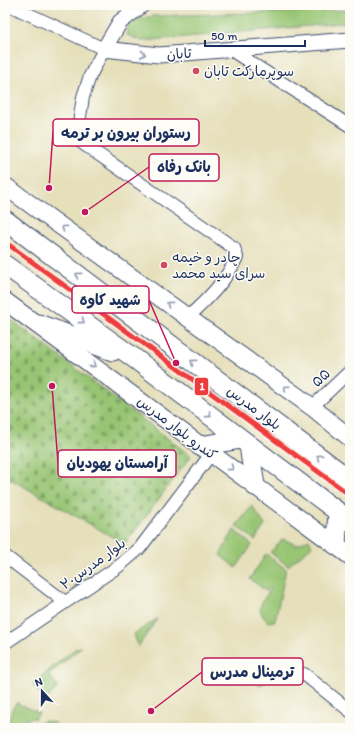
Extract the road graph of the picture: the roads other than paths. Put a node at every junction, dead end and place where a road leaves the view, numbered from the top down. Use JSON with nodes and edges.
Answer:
{"nodes":[{"id":1,"x":9,"y":5,"type":"edge"},
{"id":2,"x":142,"y":5,"type":"edge"},
{"id":3,"x":350,"y":40,"type":"edge"},
{"id":4,"x":104,"y":49,"type":"junction"},
{"id":5,"x":231,"y":50,"type":"junction"},
{"id":6,"x":350,"y":126,"type":"edge"},
{"id":7,"x":5,"y":186,"type":"edge"},
{"id":8,"x":5,"y":220,"type":"edge"},
{"id":9,"x":5,"y":265,"type":"edge"},
{"id":10,"x":5,"y":301,"type":"edge"},
{"id":11,"x":188,"y":317,"type":"junction"},
{"id":12,"x":38,"y":324,"type":"junction"},
{"id":13,"x":134,"y":358,"type":"junction"},
{"id":14,"x":350,"y":371,"type":"edge"},
{"id":15,"x":312,"y":407,"type":"junction"},
{"id":16,"x":350,"y":438,"type":"edge"},
{"id":17,"x":245,"y":442,"type":"junction"},
{"id":18,"x":206,"y":450,"type":"junction"},
{"id":19,"x":350,"y":480,"type":"edge"},
{"id":20,"x":255,"y":486,"type":"junction"},
{"id":21,"x":344,"y":517,"type":"edge"},
{"id":22,"x":344,"y":549,"type":"edge"},
{"id":23,"x":5,"y":556,"type":"edge"},
{"id":24,"x":65,"y":602,"type":"junction"},
{"id":25,"x":5,"y":643,"type":"edge"},
{"id":26,"x":304,"y":674,"type":"dead end"},
{"id":27,"x":350,"y":712,"type":"edge"}],
"edges":[{"from":1,"to":4,"type":"street"},
{"from":2,"to":4,"type":"street"},
{"from":3,"to":5,"type":"street","name":"تابان"},
{"from":4,"to":5,"type":"street","name":"تابان","one_way":true},
{"from":4,"to":11,"type":"street"},
{"from":5,"to":6,"type":"street"},
{"from":11,"to":7,"type":"main road","one_way":true},
{"from":19,"to":8,"type":"main road","name":"بلوار مدرس","one_way":true},
{"from":9,"to":13,"type":"main road","one_way":true},
{"from":10,"to":12,"type":"main road","name":"کندرو بلوار مدرس"},
{"from":15,"to":11,"type":"main road","one_way":true},
{"from":12,"to":13,"type":"main road"},
{"from":12,"to":18,"type":"main road","name":"کندرو بلوار مدرس","one_way":true},
{"from":13,"to":17,"type":"main road","one_way":true},
{"from":14,"to":15,"type":"street","name":"۵۵"},
{"from":15,"to":16,"type":"main road"},
{"from":17,"to":18,"type":"main road"},
{"from":17,"to":20,"type":"main road"},
{"from":17,"to":21,"type":"main road"},
{"from":18,"to":20,"type":"main road","name":"کندرو بلوار مدرس","one_way":true},
{"from":18,"to":24,"type":"street","name":"بلوار مدرس۲۰"},
{"from":20,"to":22,"type":"main road","name":"کندرو بلوار مدرس"},
{"from":21,"to":22,"type":"main road"},
{"from":23,"to":24,"type":"street"},
{"from":24,"to":25,"type":"street","name":"بلوار مدرس۲۰"},
{"from":26,"to":27,"type":"street"}]}
